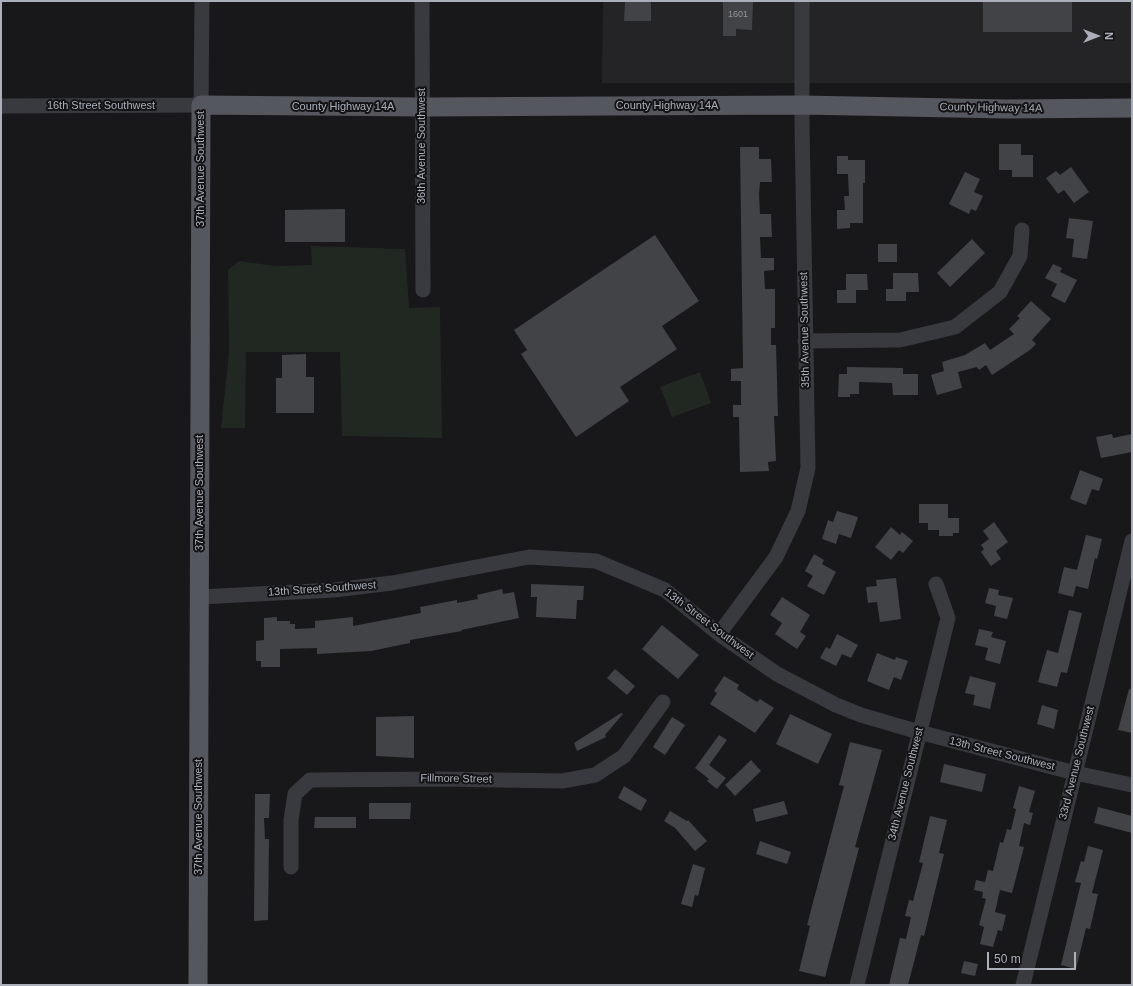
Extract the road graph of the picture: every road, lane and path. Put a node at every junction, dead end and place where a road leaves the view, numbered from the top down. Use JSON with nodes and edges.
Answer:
{"nodes":[{"id":1,"x":202,"y":1,"type":"edge"},
{"id":2,"x":422,"y":1,"type":"edge"},
{"id":3,"x":802,"y":1,"type":"edge"},
{"id":4,"x":201,"y":105,"type":"junction"},
{"id":5,"x":802,"y":105,"type":"junction"},
{"id":6,"x":1,"y":106,"type":"edge"},
{"id":7,"x":422,"y":107,"type":"junction"},
{"id":8,"x":1132,"y":108,"type":"edge"},
{"id":9,"x":1022,"y":230,"type":"dead end"},
{"id":10,"x":423,"y":290,"type":"dead end"},
{"id":11,"x":805,"y":341,"type":"junction"},
{"id":12,"x":1132,"y":541,"type":"edge"},
{"id":13,"x":936,"y":584,"type":"dead end"},
{"id":14,"x":200,"y":597,"type":"junction"},
{"id":15,"x":719,"y":634,"type":"junction"},
{"id":16,"x":662,"y":702,"type":"dead end"},
{"id":17,"x":919,"y":732,"type":"junction"},
{"id":18,"x":1074,"y":773,"type":"junction"},
{"id":19,"x":1132,"y":785,"type":"edge"},
{"id":20,"x":291,"y":867,"type":"dead end"},
{"id":21,"x":198,"y":985,"type":"edge"},
{"id":22,"x":856,"y":985,"type":"edge"},
{"id":23,"x":1023,"y":985,"type":"edge"}],
"edges":[{"from":1,"to":4,"type":"street","name":"37th Avenue Southwest"},
{"from":2,"to":7,"type":"street","name":"36th Avenue Southwest"},
{"from":3,"to":5,"type":"street","name":"35th Avenue Southwest"},
{"from":4,"to":6,"type":"street","name":"16th Street Southwest"},
{"from":4,"to":7,"type":"main road","name":"County Highway 14A"},
{"from":4,"to":14,"type":"main road","name":"37th Avenue Southwest"},
{"from":5,"to":7,"type":"main road","name":"County Highway 14A"},
{"from":5,"to":8,"type":"main road","name":"County Highway 14A"},
{"from":5,"to":11,"type":"street","name":"35th Avenue Southwest"},
{"from":7,"to":10,"type":"street","name":"36th Avenue Southwest"},
{"from":9,"to":11,"type":"street"},
{"from":11,"to":15,"type":"street","name":"35th Avenue Southwest"},
{"from":12,"to":18,"type":"street","name":"33rd Avenue Southwest"},
{"from":13,"to":17,"type":"street","name":"34th Avenue Southwest"},
{"from":14,"to":15,"type":"street","name":"13th Street Southwest"},
{"from":14,"to":21,"type":"main road","name":"37th Avenue Southwest"},
{"from":15,"to":17,"type":"street","name":"13th Street Southwest"},
{"from":16,"to":20,"type":"street","name":"Fillmore Street"},
{"from":17,"to":18,"type":"street","name":"13th Street Southwest"},
{"from":17,"to":22,"type":"street","name":"34th Avenue Southwest"},
{"from":18,"to":19,"type":"street","name":"13th Street Southwest"},
{"from":18,"to":23,"type":"street","name":"33rd Avenue Southwest"}]}
